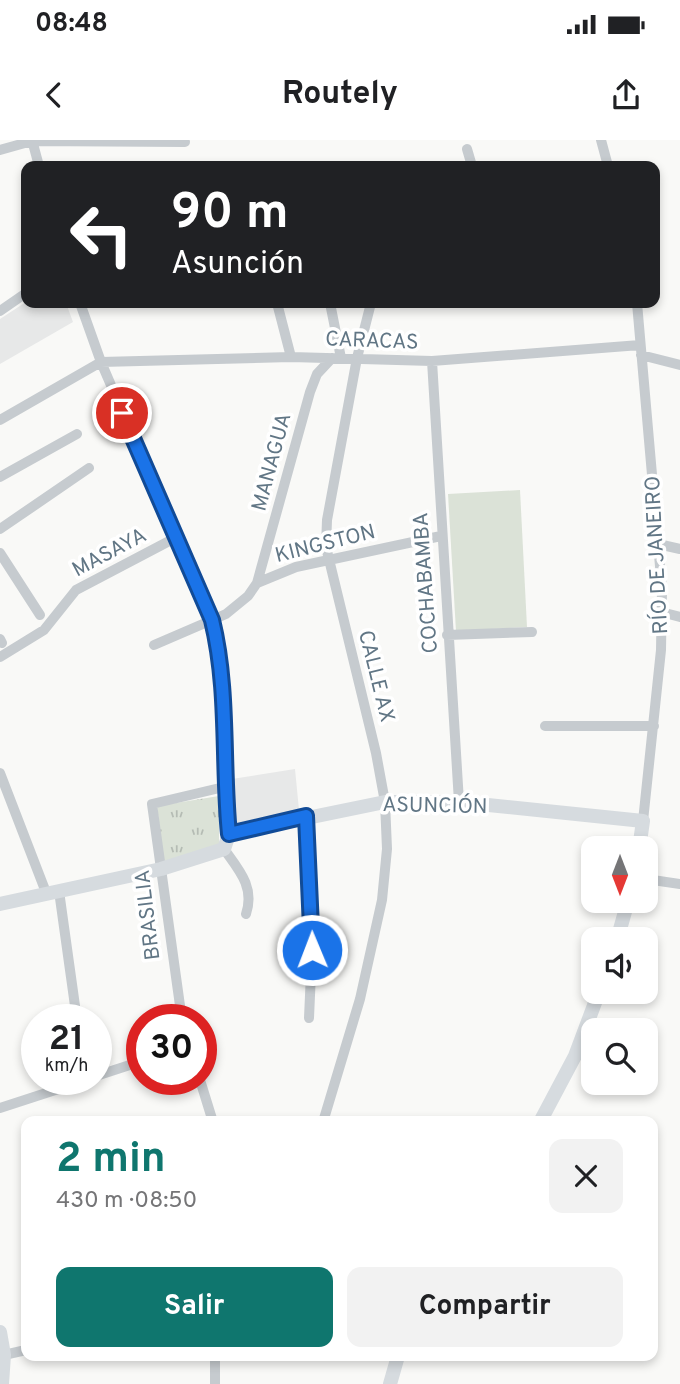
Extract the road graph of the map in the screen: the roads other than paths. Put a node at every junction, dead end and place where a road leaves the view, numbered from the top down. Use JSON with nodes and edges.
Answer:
{"nodes":[{"id":1,"x":32,"y":140,"type":"edge"},
{"id":2,"x":601,"y":140,"type":"edge"},
{"id":3,"x":185,"y":142,"type":"dead end"},
{"id":4,"x":467,"y":149,"type":"dead end"},
{"id":5,"x":0,"y":150,"type":"edge"},
{"id":6,"x":38,"y":161,"type":"edge"},
{"id":7,"x":471,"y":161,"type":"edge"},
{"id":8,"x":607,"y":161,"type":"edge"},
{"id":9,"x":21,"y":296,"type":"edge"},
{"id":10,"x":82,"y":308,"type":"edge"},
{"id":11,"x":278,"y":308,"type":"edge"},
{"id":12,"x":331,"y":308,"type":"edge"},
{"id":13,"x":370,"y":308,"type":"edge"},
{"id":14,"x":637,"y":308,"type":"edge"},
{"id":15,"x":0,"y":311,"type":"edge"},
{"id":16,"x":640,"y":350,"type":"junction"},
{"id":17,"x":291,"y":357,"type":"junction"},
{"id":18,"x":337,"y":358,"type":"junction"},
{"id":19,"x":357,"y":358,"type":"junction"},
{"id":20,"x":432,"y":361,"type":"junction"},
{"id":21,"x":101,"y":362,"type":"junction"},
{"id":22,"x":680,"y":365,"type":"edge"},
{"id":23,"x":0,"y":420,"type":"edge"},
{"id":24,"x":77,"y":434,"type":"dead end"},
{"id":25,"x":89,"y":468,"type":"dead end"},
{"id":26,"x":0,"y":477,"type":"edge"},
{"id":27,"x":0,"y":529,"type":"edge"},
{"id":28,"x":441,"y":536,"type":"junction"},
{"id":29,"x":175,"y":538,"type":"junction"},
{"id":30,"x":659,"y":544,"type":"junction"},
{"id":31,"x":680,"y":549,"type":"edge"},
{"id":32,"x":0,"y":553,"type":"edge"},
{"id":33,"x":327,"y":560,"type":"junction"},
{"id":34,"x":257,"y":583,"type":"junction"},
{"id":35,"x":662,"y":612,"type":"junction"},
{"id":36,"x":40,"y":615,"type":"dead end"},
{"id":37,"x":680,"y":617,"type":"edge"},
{"id":38,"x":212,"y":620,"type":"junction"},
{"id":39,"x":531,"y":632,"type":"dead end"},
{"id":40,"x":447,"y":635,"type":"junction"},
{"id":41,"x":154,"y":645,"type":"dead end"},
{"id":42,"x":0,"y":657,"type":"edge"},
{"id":43,"x":545,"y":726,"type":"dead end"},
{"id":44,"x":654,"y":726,"type":"junction"},
{"id":45,"x":0,"y":773,"type":"edge"},
{"id":46,"x":224,"y":787,"type":"junction"},
{"id":47,"x":385,"y":802,"type":"junction"},
{"id":48,"x":459,"y":802,"type":"junction"},
{"id":49,"x":306,"y":816,"type":"junction"},
{"id":50,"x":643,"y":821,"type":"junction"},
{"id":51,"x":229,"y":834,"type":"junction"},
{"id":52,"x":641,"y":836,"type":"edge"},
{"id":53,"x":224,"y":849,"type":"junction"},
{"id":54,"x":161,"y":869,"type":"junction"},
{"id":55,"x":658,"y":881,"type":"edge"},
{"id":56,"x":680,"y":884,"type":"edge"},
{"id":57,"x":53,"y":893,"type":"junction"},
{"id":58,"x":0,"y":904,"type":"edge"},
{"id":59,"x":246,"y":914,"type":"dead end"},
{"id":60,"x":74,"y":1004,"type":"edge"},
{"id":61,"x":180,"y":1004,"type":"edge"},
{"id":62,"x":594,"y":1004,"type":"edge"},
{"id":63,"x":309,"y":1018,"type":"dead end"},
{"id":64,"x":40,"y":1095,"type":"edge"},
{"id":65,"x":205,"y":1095,"type":"edge"},
{"id":66,"x":0,"y":1108,"type":"edge"},
{"id":67,"x":211,"y":1116,"type":"edge"},
{"id":68,"x":325,"y":1116,"type":"edge"},
{"id":69,"x":543,"y":1116,"type":"edge"},
{"id":70,"x":0,"y":1332,"type":"edge"},
{"id":71,"x":21,"y":1351,"type":"edge"},
{"id":72,"x":4,"y":1355,"type":"junction"},
{"id":73,"x":217,"y":1361,"type":"edge"},
{"id":74,"x":397,"y":1361,"type":"edge"},
{"id":75,"x":2,"y":1384,"type":"edge"},
{"id":76,"x":215,"y":1384,"type":"edge"},
{"id":77,"x":390,"y":1384,"type":"edge"}],
"edges":[{"from":1,"to":3,"type":"street"},
{"from":1,"to":5,"type":"street"},
{"from":1,"to":6,"type":"street"},
{"from":2,"to":8,"type":"street"},
{"from":4,"to":7,"type":"street"},
{"from":9,"to":15,"type":"street"},
{"from":10,"to":21,"type":"street"},
{"from":11,"to":17,"type":"street"},
{"from":12,"to":18,"type":"street"},
{"from":13,"to":19,"type":"street","name":"CALLE AX"},
{"from":14,"to":16,"type":"street","name":"RÍO DE JANEIRO"},
{"from":16,"to":20,"type":"street","name":"CARACAS"},
{"from":16,"to":22,"type":"street","name":"CARACAS"},
{"from":16,"to":30,"type":"street","name":"RÍO DE JANEIRO"},
{"from":17,"to":18,"type":"street","name":"CARACAS"},
{"from":17,"to":21,"type":"street","name":"CARACAS"},
{"from":18,"to":19,"type":"street","name":"CARACAS"},
{"from":18,"to":34,"type":"street","name":"MANAGUA"},
{"from":19,"to":20,"type":"street","name":"CARACAS"},
{"from":19,"to":33,"type":"street","name":"CALLE AX"},
{"from":20,"to":28,"type":"street","name":"COCHABAMBA"},
{"from":21,"to":23,"type":"street"},
{"from":21,"to":29,"type":"street"},
{"from":24,"to":26,"type":"street"},
{"from":25,"to":27,"type":"street"},
{"from":28,"to":33,"type":"street","name":"KINGSTON"},
{"from":28,"to":40,"type":"street","name":"COCHABAMBA"},
{"from":29,"to":38,"type":"street"},
{"from":29,"to":42,"type":"street","name":"MASAYA"},
{"from":30,"to":31,"type":"street"},
{"from":30,"to":35,"type":"street","name":"RÍO DE JANEIRO"},
{"from":32,"to":36,"type":"street"},
{"from":33,"to":34,"type":"street","name":"KINGSTON"},
{"from":33,"to":47,"type":"street","name":"CALLE AX"},
{"from":34,"to":38,"type":"street","name":"KINGSTON"},
{"from":35,"to":37,"type":"street"},
{"from":35,"to":44,"type":"street","name":"RÍO DE JANEIRO"},
{"from":38,"to":41,"type":"street","name":"KINGSTON"},
{"from":38,"to":46,"type":"street"},
{"from":39,"to":40,"type":"street"},
{"from":40,"to":48,"type":"street","name":"COCHABAMBA"},
{"from":43,"to":44,"type":"street"},
{"from":44,"to":50,"type":"street","name":"RÍO DE JANEIRO"},
{"from":45,"to":57,"type":"street"},
{"from":46,"to":51,"type":"street"},
{"from":46,"to":54,"type":"street","name":"BRASILIA"},
{"from":47,"to":48,"type":"street","name":"ASUNCIÓN"},
{"from":47,"to":49,"type":"street","name":"ASUNCIÓN"},
{"from":47,"to":68,"type":"street","name":"CALLE AX"},
{"from":48,"to":50,"type":"street","name":"ASUNCIÓN"},
{"from":49,"to":51,"type":"street","name":"ASUNCIÓN"},
{"from":49,"to":63,"type":"street"},
{"from":50,"to":52,"type":"street","name":"RÍO DE JANEIRO"},
{"from":51,"to":53,"type":"street"},
{"from":53,"to":54,"type":"street"},
{"from":53,"to":59,"type":"street"},
{"from":54,"to":57,"type":"street"},
{"from":54,"to":61,"type":"street","name":"BRASILIA"},
{"from":55,"to":56,"type":"street"},
{"from":57,"to":58,"type":"street"},
{"from":57,"to":60,"type":"street"},
{"from":62,"to":69,"type":"street"},
{"from":64,"to":66,"type":"street"},
{"from":65,"to":67,"type":"street"},
{"from":70,"to":72,"type":"street"},
{"from":71,"to":72,"type":"street"},
{"from":72,"to":75,"type":"street"},
{"from":73,"to":76,"type":"street"},
{"from":74,"to":77,"type":"street"}]}
